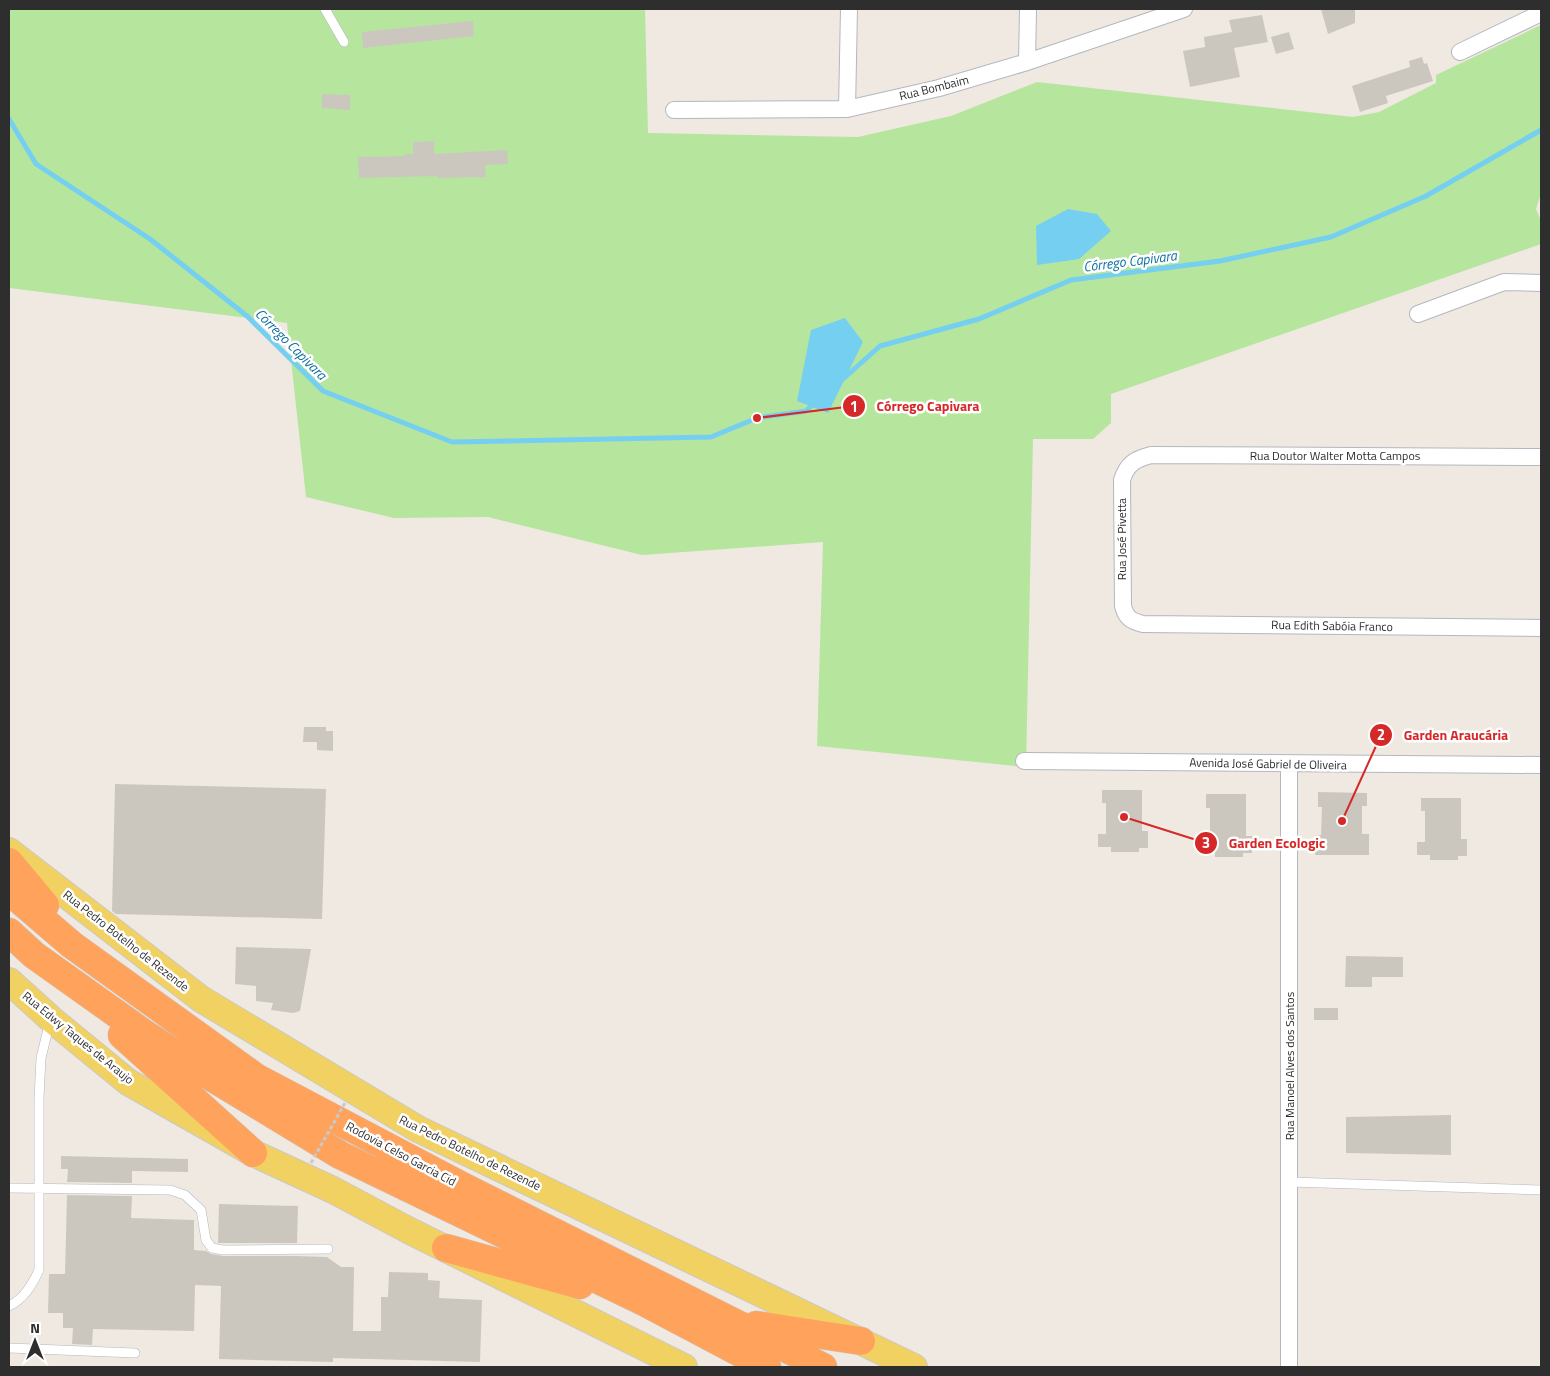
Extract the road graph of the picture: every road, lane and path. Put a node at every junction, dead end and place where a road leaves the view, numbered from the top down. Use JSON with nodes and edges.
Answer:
{"nodes":[{"id":1,"x":325,"y":9,"type":"edge"},
{"id":2,"x":849,"y":9,"type":"edge"},
{"id":3,"x":1028,"y":9,"type":"edge"},
{"id":4,"x":1184,"y":9,"type":"edge"},
{"id":5,"x":1541,"y":13,"type":"edge"},
{"id":6,"x":344,"y":42,"type":"dead end"},
{"id":7,"x":1460,"y":52,"type":"dead end"},
{"id":8,"x":1027,"y":62,"type":"junction"},
{"id":9,"x":847,"y":109,"type":"junction"},
{"id":10,"x":674,"y":110,"type":"dead end"},
{"id":11,"x":1541,"y":283,"type":"edge"},
{"id":12,"x":1418,"y":314,"type":"dead end"},
{"id":13,"x":1541,"y":457,"type":"edge"},
{"id":14,"x":1130,"y":463,"type":"joint"},
{"id":15,"x":1126,"y":616,"type":"joint"},
{"id":16,"x":1541,"y":628,"type":"edge"},
{"id":17,"x":1024,"y":761,"type":"dead end"},
{"id":18,"x":1289,"y":764,"type":"junction"},
{"id":19,"x":1541,"y":765,"type":"edge"},
{"id":20,"x":9,"y":851,"type":"edge"},
{"id":21,"x":9,"y":862,"type":"edge"},
{"id":22,"x":9,"y":892,"type":"edge"},
{"id":23,"x":9,"y":932,"type":"edge"},
{"id":24,"x":34,"y":955,"type":"junction"},
{"id":25,"x":94,"y":960,"type":"junction"},
{"id":26,"x":9,"y":981,"type":"edge"},
{"id":27,"x":51,"y":1019,"type":"junction"},
{"id":28,"x":346,"y":1101,"type":"dead end"},
{"id":29,"x":253,"y":1153,"type":"junction"},
{"id":30,"x":312,"y":1163,"type":"dead end"},
{"id":31,"x":1290,"y":1182,"type":"junction"},
{"id":32,"x":9,"y":1188,"type":"edge"},
{"id":33,"x":39,"y":1188,"type":"junction"},
{"id":34,"x":1541,"y":1190,"type":"edge"},
{"id":35,"x":446,"y":1248,"type":"junction"},
{"id":36,"x":328,"y":1249,"type":"dead end"},
{"id":37,"x":646,"y":1303,"type":"junction"},
{"id":38,"x":9,"y":1306,"type":"edge"},
{"id":39,"x":730,"y":1322,"type":"junction"},
{"id":40,"x":861,"y":1341,"type":"junction"},
{"id":41,"x":9,"y":1348,"type":"edge"},
{"id":42,"x":135,"y":1353,"type":"dead end"},
{"id":43,"x":652,"y":1360,"type":"edge"},
{"id":44,"x":684,"y":1367,"type":"edge"},
{"id":45,"x":767,"y":1367,"type":"edge"},
{"id":46,"x":823,"y":1367,"type":"edge"},
{"id":47,"x":914,"y":1367,"type":"edge"},
{"id":48,"x":1289,"y":1367,"type":"edge"}],
"edges":[{"from":1,"to":6,"type":"lane"},
{"from":2,"to":9,"type":"street"},
{"from":3,"to":8,"type":"street"},
{"from":4,"to":8,"type":"street","name":"Rua Bombaim"},
{"from":5,"to":7,"type":"street"},
{"from":8,"to":9,"type":"street","name":"Rua Bombaim"},
{"from":9,"to":10,"type":"street","name":"Rua Bombaim"},
{"from":11,"to":12,"type":"street"},
{"from":13,"to":14,"type":"street","name":"Rua Doutor Walter Motta Campos"},
{"from":14,"to":15,"type":"street","name":"Rua José Pivetta"},
{"from":15,"to":16,"type":"street","name":"Rua Edith Sabóia Franco"},
{"from":17,"to":18,"type":"street","name":"Avenida José Gabriel de Oliveira"},
{"from":18,"to":19,"type":"street","name":"Avenida José Gabriel de Oliveira"},
{"from":18,"to":31,"type":"street","name":"Rua Manoel Alves dos Santos"},
{"from":20,"to":40,"type":"main road","name":"Rua Pedro Botelho de Rezende"},
{"from":21,"to":25,"type":"highway"},
{"from":22,"to":25,"type":"highway","name":"Rodovia Celso Garcia Cid"},
{"from":23,"to":24,"type":"highway","name":"Rodovia Celso Garcia Cid"},
{"from":24,"to":29,"type":"highway"},
{"from":24,"to":37,"type":"highway","name":"Rodovia Celso Garcia Cid"},
{"from":25,"to":39,"type":"highway","name":"Rodovia Celso Garcia Cid"},
{"from":26,"to":27,"type":"main road","name":"Rua Edwy Taques de Araujo"},
{"from":27,"to":29,"type":"main road","name":"Rua Edwy Taques de Araujo"},
{"from":27,"to":33,"type":"lane"},
{"from":28,"to":30,"type":"path","bridge":true},
{"from":29,"to":35,"type":"main road","name":"Rua Edwy Taques de Araujo"},
{"from":31,"to":34,"type":"lane"},
{"from":31,"to":48,"type":"street","name":"Rua Manoel Alves dos Santos"},
{"from":32,"to":33,"type":"lane"},
{"from":33,"to":36,"type":"lane"},
{"from":33,"to":38,"type":"lane"},
{"from":35,"to":37,"type":"highway"},
{"from":35,"to":43,"type":"main road","name":"Rua Edwy Taques de Araujo"},
{"from":37,"to":45,"type":"highway","name":"Rodovia Celso Garcia Cid"},
{"from":39,"to":40,"type":"highway"},
{"from":39,"to":46,"type":"highway","name":"Rodovia Celso Garcia Cid"},
{"from":40,"to":47,"type":"main road","name":"Rua Pedro Botelho de Rezende"},
{"from":41,"to":42,"type":"lane"},
{"from":43,"to":44,"type":"main road","name":"Rua Edwy Taques de Araujo"}]}
